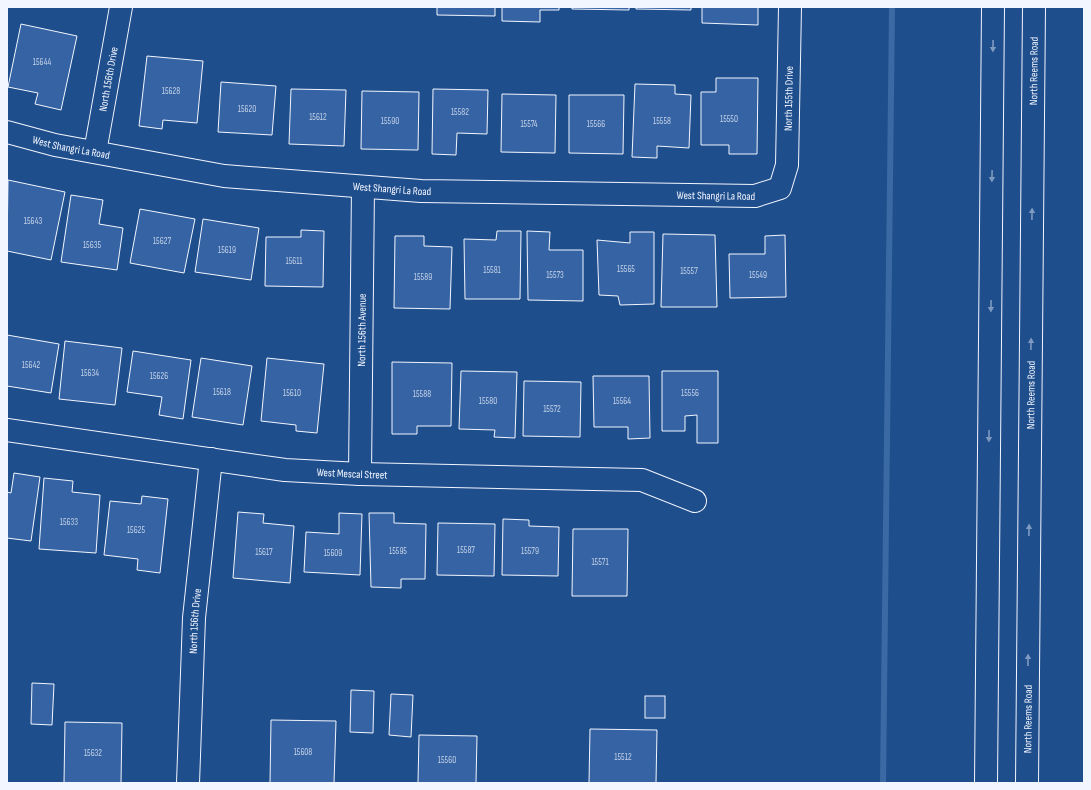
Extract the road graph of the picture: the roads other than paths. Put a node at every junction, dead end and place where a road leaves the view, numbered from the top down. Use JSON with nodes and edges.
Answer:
{"nodes":[{"id":1,"x":121,"y":7,"type":"edge"},
{"id":2,"x":790,"y":7,"type":"edge"},
{"id":3,"x":993,"y":7,"type":"edge"},
{"id":4,"x":1034,"y":7,"type":"edge"},
{"id":5,"x":7,"y":132,"type":"edge"},
{"id":6,"x":95,"y":152,"type":"junction"},
{"id":7,"x":363,"y":187,"type":"junction"},
{"id":8,"x":780,"y":188,"type":"joint"},
{"id":9,"x":7,"y":430,"type":"edge"},
{"id":10,"x":211,"y":459,"type":"junction"},
{"id":11,"x":360,"y":474,"type":"junction"},
{"id":12,"x":695,"y":501,"type":"dead end"},
{"id":13,"x":188,"y":783,"type":"edge"},
{"id":14,"x":986,"y":783,"type":"edge"},
{"id":15,"x":1027,"y":783,"type":"edge"}],
"edges":[{"from":1,"to":6,"type":"street","name":"North 156th Drive"},
{"from":2,"to":8,"type":"street","name":"North 155th Drive"},
{"from":3,"to":14,"type":"street","one_way":true},
{"from":15,"to":4,"type":"street","name":"North Reems Road","one_way":true},
{"from":5,"to":6,"type":"street","name":"West Shangri La Road"},
{"from":6,"to":7,"type":"street","name":"West Shangri La Road"},
{"from":7,"to":8,"type":"street","name":"West Shangri La Road"},
{"from":7,"to":11,"type":"street","name":"North 156th Avenue"},
{"from":9,"to":10,"type":"street","name":"West Mescal Street"},
{"from":10,"to":11,"type":"street","name":"West Mescal Street"},
{"from":10,"to":13,"type":"street","name":"North 156th Drive"},
{"from":11,"to":12,"type":"street","name":"West Mescal Street"}]}
